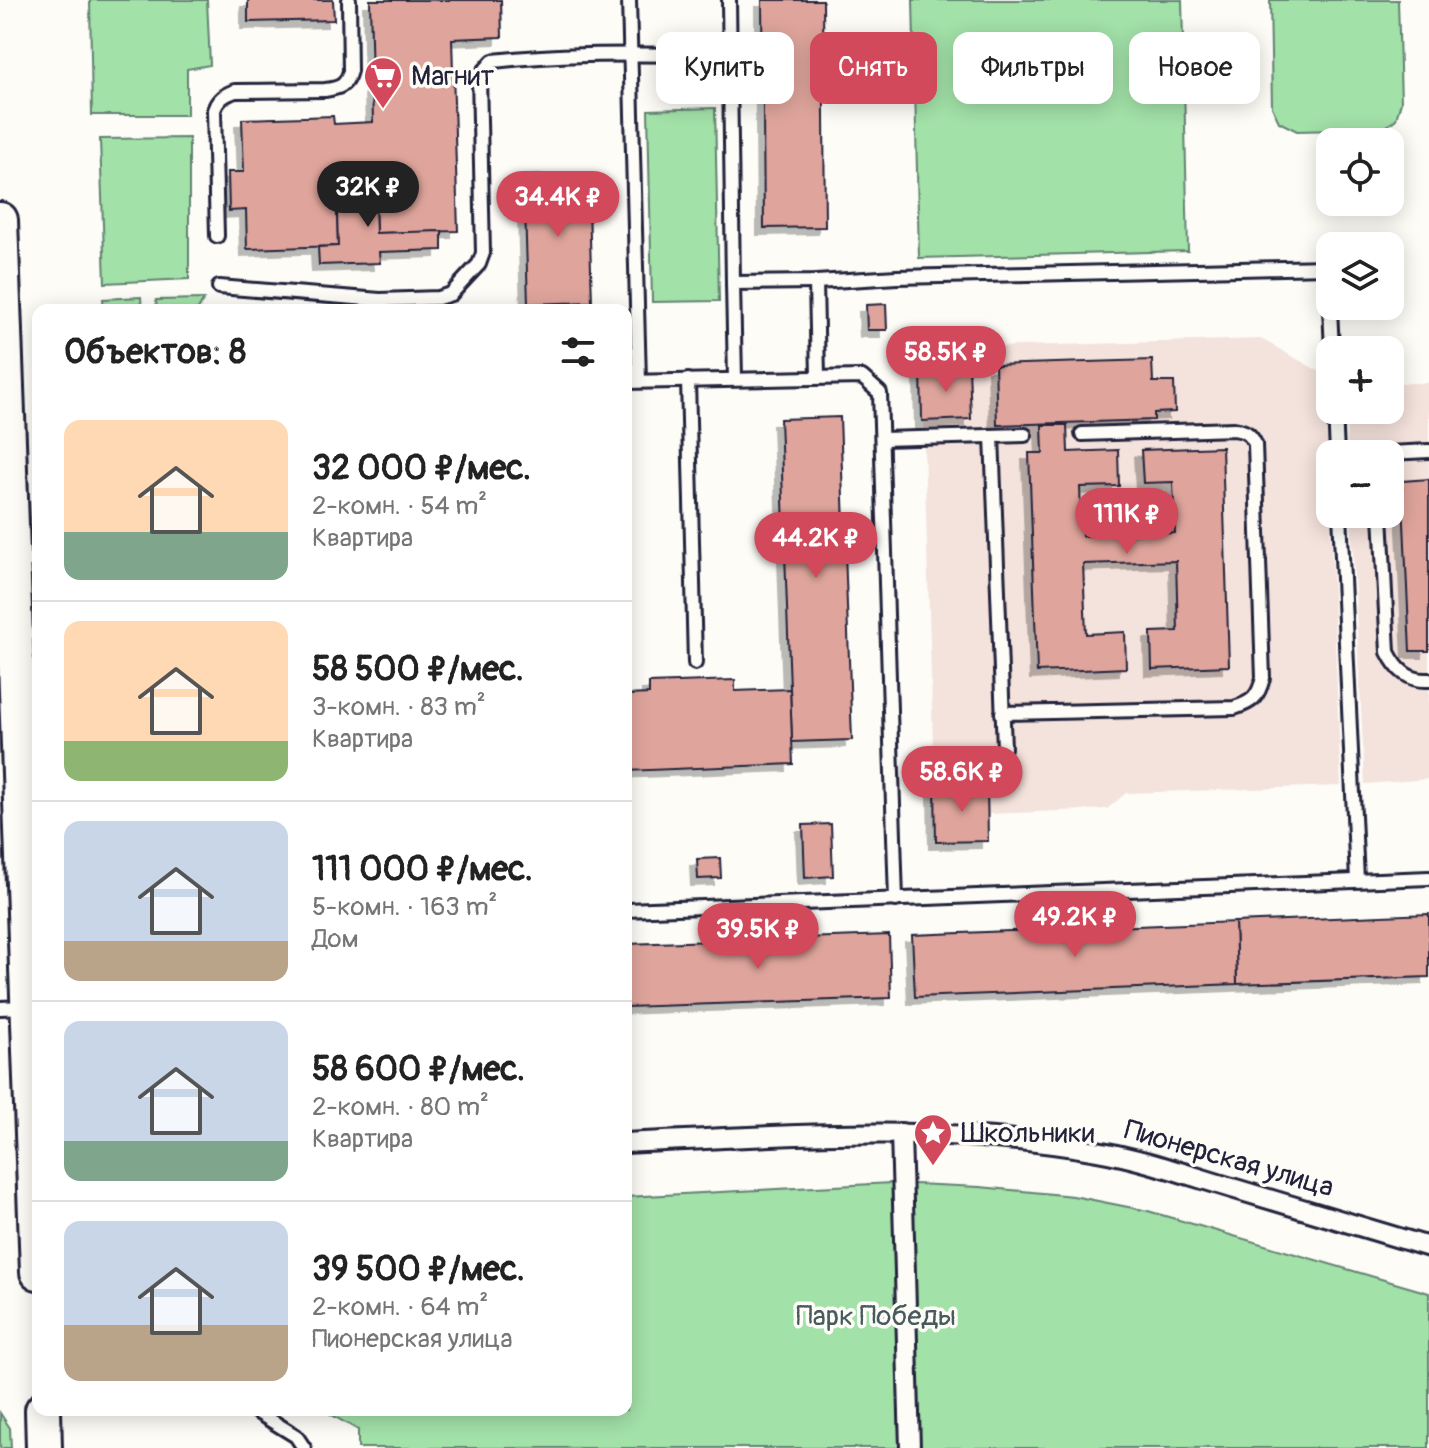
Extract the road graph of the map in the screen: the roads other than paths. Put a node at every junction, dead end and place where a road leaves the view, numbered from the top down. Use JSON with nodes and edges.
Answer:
{"nodes":[{"id":1,"x":349,"y":0,"type":"edge"},
{"id":2,"x":629,"y":0,"type":"edge"},
{"id":3,"x":729,"y":0,"type":"edge"},
{"id":4,"x":729,"y":32,"type":"edge"},
{"id":5,"x":630,"y":55,"type":"junction"},
{"id":6,"x":656,"y":55,"type":"edge"},
{"id":7,"x":730,"y":104,"type":"edge"},
{"id":8,"x":0,"y":220,"type":"edge"},
{"id":9,"x":217,"y":236,"type":"dead end"},
{"id":10,"x":0,"y":246,"type":"edge"},
{"id":11,"x":816,"y":282,"type":"junction"},
{"id":12,"x":733,"y":283,"type":"junction"},
{"id":13,"x":219,"y":287,"type":"dead end"},
{"id":14,"x":371,"y":304,"type":"edge"},
{"id":15,"x":388,"y":304,"type":"edge"},
{"id":16,"x":1331,"y":336,"type":"edge"},
{"id":17,"x":818,"y":377,"type":"junction"},
{"id":18,"x":735,"y":379,"type":"junction"},
{"id":19,"x":688,"y":380,"type":"junction"},
{"id":20,"x":633,"y":382,"type":"edge"},
{"id":21,"x":1082,"y":434,"type":"dead end"},
{"id":22,"x":1025,"y":435,"type":"dead end"},
{"id":23,"x":992,"y":436,"type":"junction"},
{"id":24,"x":882,"y":439,"type":"junction"},
{"id":25,"x":1429,"y":451,"type":"edge"},
{"id":26,"x":1404,"y":452,"type":"edge"},
{"id":27,"x":1341,"y":528,"type":"edge"},
{"id":28,"x":1382,"y":528,"type":"edge"},
{"id":29,"x":25,"y":560,"type":"edge"},
{"id":30,"x":695,"y":663,"type":"dead end"},
{"id":31,"x":1429,"y":680,"type":"edge"},
{"id":32,"x":1002,"y":713,"type":"junction"},
{"id":33,"x":1004,"y":748,"type":"dead end"},
{"id":34,"x":1429,"y":878,"type":"edge"},
{"id":35,"x":1357,"y":880,"type":"junction"},
{"id":36,"x":896,"y":900,"type":"junction"},
{"id":37,"x":632,"y":910,"type":"edge"},
{"id":38,"x":15,"y":1007,"type":"edge"},
{"id":39,"x":901,"y":1133,"type":"junction"},
{"id":40,"x":632,"y":1143,"type":"edge"},
{"id":41,"x":32,"y":1203,"type":"edge"},
{"id":42,"x":1429,"y":1247,"type":"edge"},
{"id":43,"x":43,"y":1416,"type":"edge"},
{"id":44,"x":264,"y":1416,"type":"edge"},
{"id":45,"x":44,"y":1448,"type":"edge"},
{"id":46,"x":304,"y":1448,"type":"edge"},
{"id":47,"x":910,"y":1448,"type":"edge"}],
"edges":[{"from":1,"to":9,"type":"lane"},
{"from":2,"to":5,"type":"lane"},
{"from":3,"to":4,"type":"lane"},
{"from":5,"to":6,"type":"lane"},
{"from":5,"to":15,"type":"lane"},
{"from":5,"to":20,"type":"lane"},
{"from":7,"to":12,"type":"lane"},
{"from":8,"to":10,"type":"main road"},
{"from":10,"to":29,"type":"main road"},
{"from":11,"to":12,"type":"lane"},
{"from":11,"to":16,"type":"lane"},
{"from":11,"to":17,"type":"lane"},
{"from":12,"to":18,"type":"lane"},
{"from":13,"to":14,"type":"lane"},
{"from":17,"to":18,"type":"lane"},
{"from":17,"to":24,"type":"lane"},
{"from":18,"to":19,"type":"lane"},
{"from":19,"to":20,"type":"lane"},
{"from":19,"to":30,"type":"lane"},
{"from":21,"to":32,"type":"lane"},
{"from":22,"to":23,"type":"lane"},
{"from":23,"to":24,"type":"lane"},
{"from":23,"to":32,"type":"lane"},
{"from":24,"to":36,"type":"lane"},
{"from":25,"to":26,"type":"lane"},
{"from":27,"to":35,"type":"lane"},
{"from":28,"to":31,"type":"lane"},
{"from":29,"to":38,"type":"main road"},
{"from":32,"to":33,"type":"lane"},
{"from":34,"to":35,"type":"lane"},
{"from":35,"to":36,"type":"lane"},
{"from":36,"to":37,"type":"lane"},
{"from":38,"to":41,"type":"main road"},
{"from":39,"to":40,"type":"street","name":"Пионерская улица"},
{"from":39,"to":42,"type":"street","name":"Пионерская улица"},
{"from":39,"to":47,"type":"street"},
{"from":43,"to":45,"type":"main road"},
{"from":44,"to":46,"type":"lane"}]}
